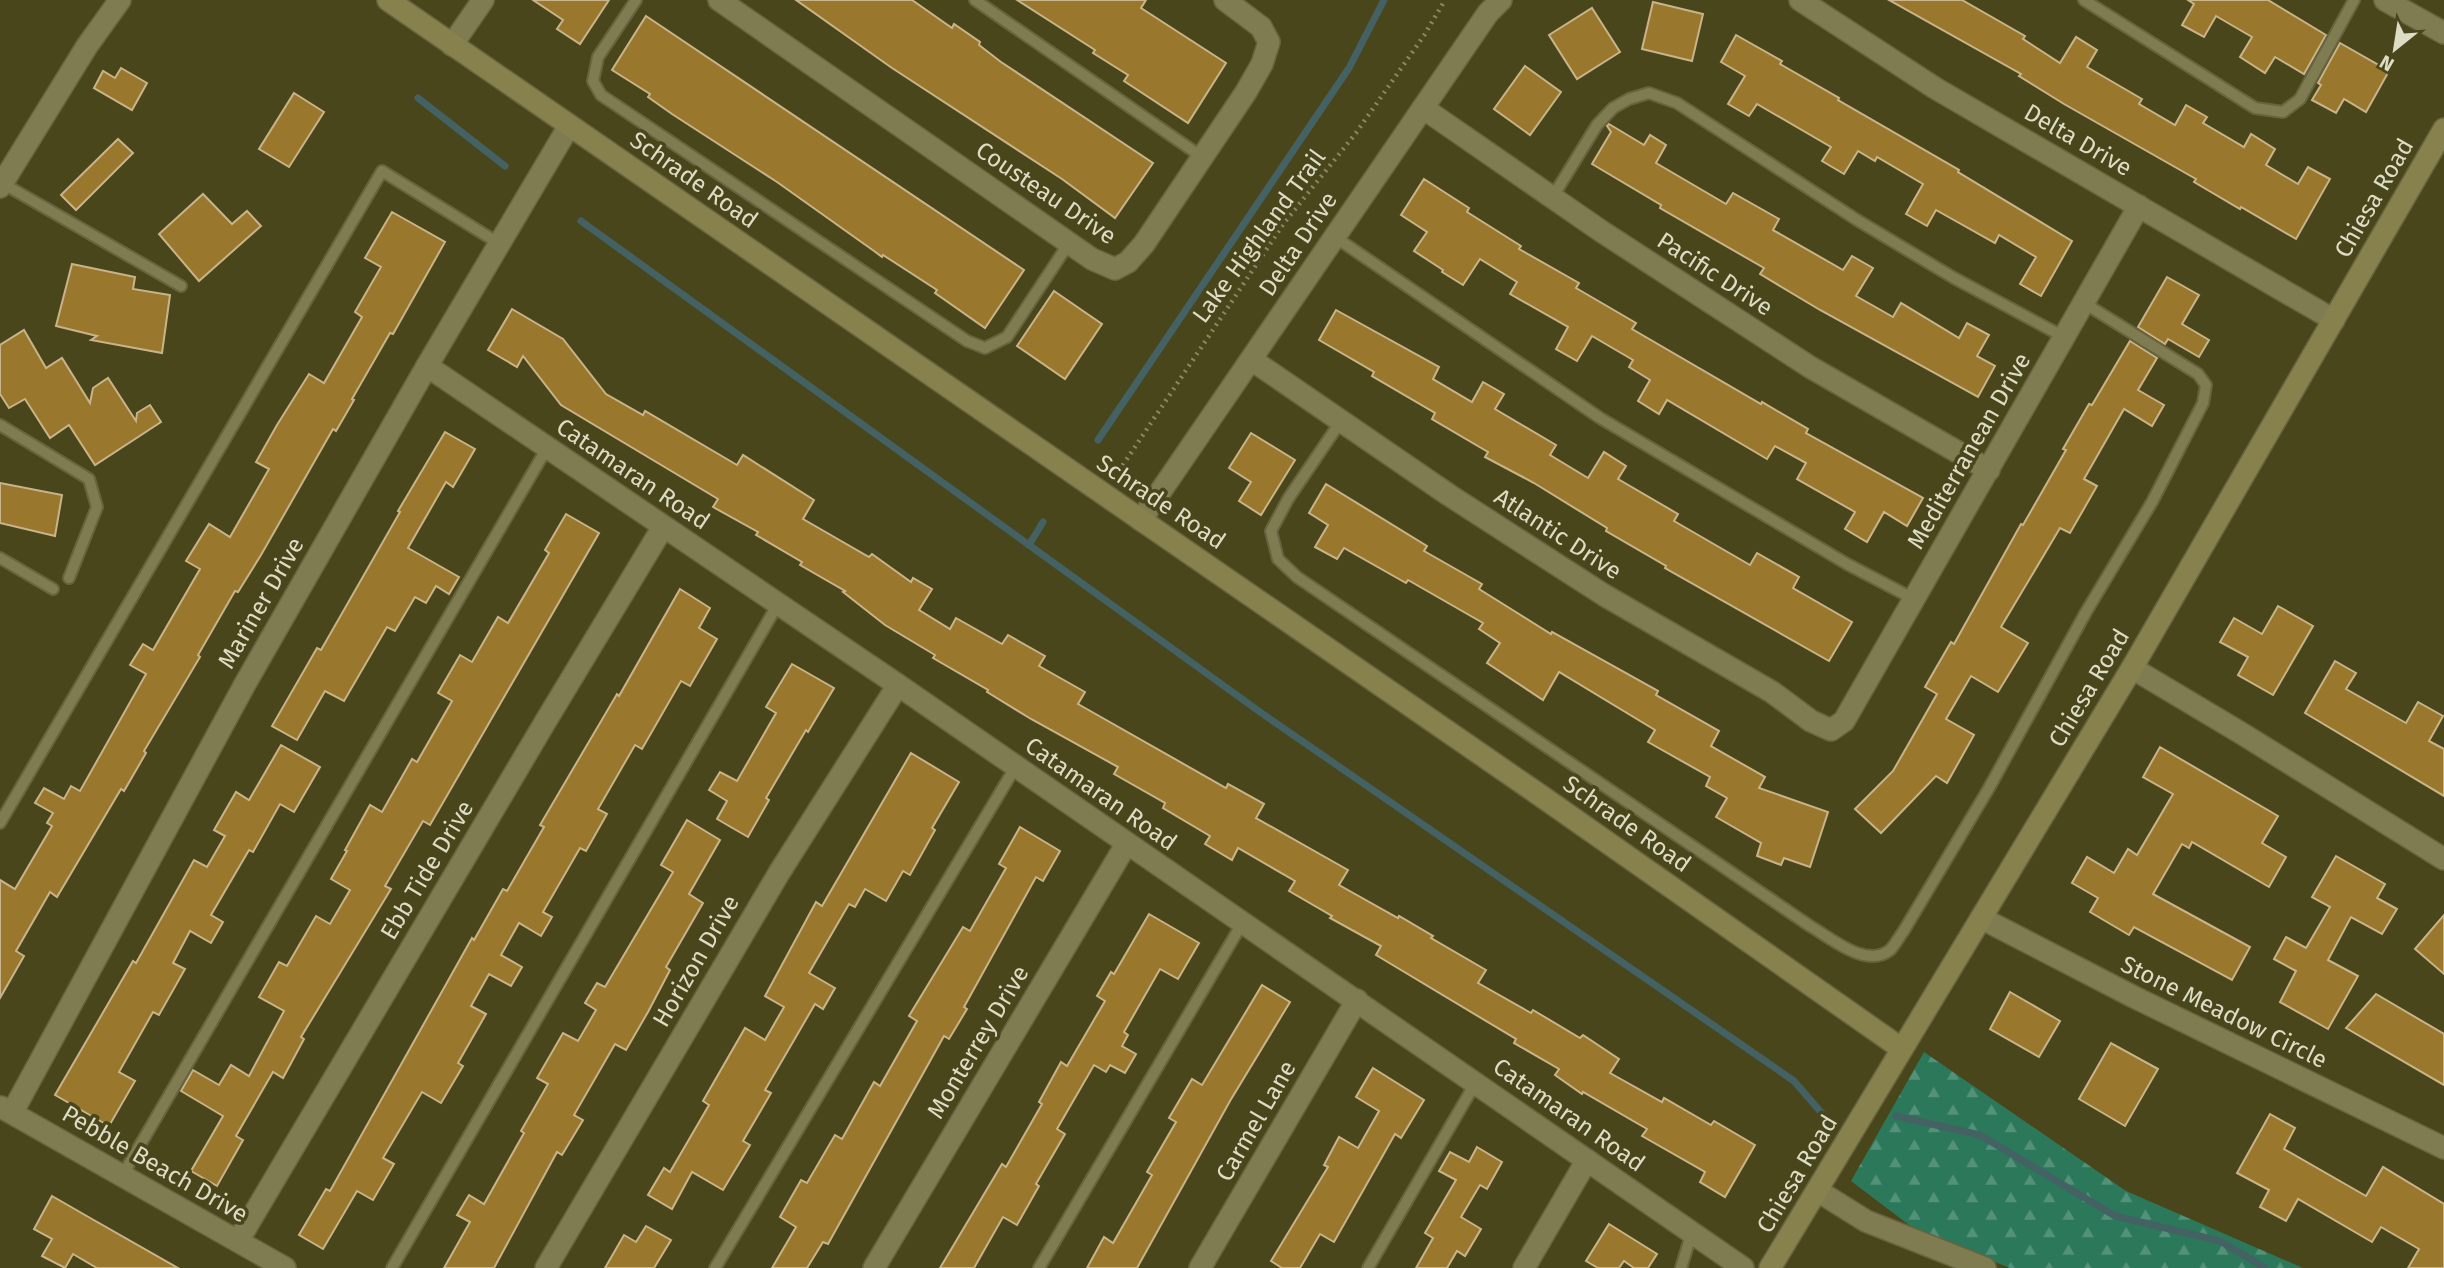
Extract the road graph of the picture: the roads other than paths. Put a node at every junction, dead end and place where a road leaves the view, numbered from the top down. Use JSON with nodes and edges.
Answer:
{"nodes":[{"id":1,"x":120,"y":0,"type":"edge"},
{"id":2,"x":388,"y":0,"type":"edge"},
{"id":3,"x":484,"y":0,"type":"edge"},
{"id":4,"x":636,"y":0,"type":"edge"},
{"id":5,"x":719,"y":0,"type":"edge"},
{"id":6,"x":975,"y":0,"type":"edge"},
{"id":7,"x":1501,"y":0,"type":"edge"},
{"id":8,"x":1800,"y":0,"type":"edge"},
{"id":9,"x":2084,"y":0,"type":"edge"},
{"id":10,"x":2354,"y":0,"type":"edge"},
{"id":11,"x":2385,"y":0,"type":"edge"},
{"id":12,"x":1232,"y":5,"type":"edge"},
{"id":13,"x":2444,"y":33,"type":"edge"},
{"id":14,"x":452,"y":45,"type":"junction"},
{"id":15,"x":1423,"y":108,"type":"junction"},
{"id":16,"x":569,"y":126,"type":"junction"},
{"id":17,"x":2444,"y":129,"type":"edge"},
{"id":18,"x":1202,"y":157,"type":"junction"},
{"id":19,"x":1,"y":185,"type":"edge"},
{"id":20,"x":1552,"y":198,"type":"junction"},
{"id":21,"x":2139,"y":206,"type":"junction"},
{"id":22,"x":1335,"y":237,"type":"junction"},
{"id":23,"x":1069,"y":243,"type":"junction"},
{"id":24,"x":500,"y":244,"type":"junction"},
{"id":25,"x":181,"y":286,"type":"dead end"},
{"id":26,"x":2084,"y":303,"type":"junction"},
{"id":27,"x":2333,"y":320,"type":"junction"},
{"id":28,"x":2064,"y":337,"type":"junction"},
{"id":29,"x":1252,"y":359,"type":"junction"},
{"id":30,"x":427,"y":366,"type":"junction"},
{"id":31,"x":1341,"y":421,"type":"junction"},
{"id":32,"x":0,"y":425,"type":"edge"},
{"id":33,"x":547,"y":448,"type":"junction"},
{"id":34,"x":1989,"y":470,"type":"junction"},
{"id":35,"x":1141,"y":520,"type":"junction"},
{"id":36,"x":663,"y":527,"type":"junction"},
{"id":37,"x":0,"y":558,"type":"edge"},
{"id":38,"x":69,"y":578,"type":"dead end"},
{"id":39,"x":53,"y":589,"type":"dead end"},
{"id":40,"x":1914,"y":599,"type":"junction"},
{"id":41,"x":778,"y":604,"type":"junction"},
{"id":42,"x":2132,"y":668,"type":"junction"},
{"id":43,"x":898,"y":685,"type":"junction"},
{"id":44,"x":1844,"y":721,"type":"joint"},
{"id":45,"x":1016,"y":766,"type":"junction"},
{"id":46,"x":0,"y":823,"type":"edge"},
{"id":47,"x":1127,"y":843,"type":"junction"},
{"id":48,"x":2444,"y":859,"type":"edge"},
{"id":49,"x":1982,"y":918,"type":"junction"},
{"id":50,"x":1243,"y":922,"type":"junction"},
{"id":51,"x":1357,"y":1000,"type":"junction"},
{"id":52,"x":1902,"y":1049,"type":"junction"},
{"id":53,"x":1476,"y":1082,"type":"junction"},
{"id":54,"x":6,"y":1110,"type":"edge"},
{"id":55,"x":2444,"y":1148,"type":"edge"},
{"id":56,"x":1587,"y":1160,"type":"junction"},
{"id":57,"x":122,"y":1176,"type":"junction"},
{"id":58,"x":1818,"y":1191,"type":"junction"},
{"id":59,"x":1692,"y":1232,"type":"junction"},
{"id":60,"x":238,"y":1241,"type":"junction"},
{"id":61,"x":285,"y":1268,"type":"edge"},
{"id":62,"x":392,"y":1268,"type":"edge"},
{"id":63,"x":546,"y":1268,"type":"edge"},
{"id":64,"x":715,"y":1268,"type":"edge"},
{"id":65,"x":874,"y":1268,"type":"edge"},
{"id":66,"x":1039,"y":1268,"type":"edge"},
{"id":67,"x":1200,"y":1268,"type":"edge"},
{"id":68,"x":1368,"y":1268,"type":"edge"},
{"id":69,"x":1524,"y":1268,"type":"edge"},
{"id":70,"x":1681,"y":1268,"type":"edge"},
{"id":71,"x":1743,"y":1268,"type":"edge"},
{"id":72,"x":1770,"y":1268,"type":"edge"},
{"id":73,"x":1985,"y":1268,"type":"edge"}],
"edges":[{"from":1,"to":19,"type":"street"},
{"from":2,"to":14,"type":"street","name":"Schrade Road"},
{"from":3,"to":14,"type":"street"},
{"from":4,"to":23,"type":"lane"},
{"from":5,"to":23,"type":"street","name":"Cousteau Drive"},
{"from":6,"to":18,"type":"lane"},
{"from":7,"to":15,"type":"street","name":"Delta Drive"},
{"from":8,"to":21,"type":"street","name":"Delta Drive"},
{"from":9,"to":10,"type":"lane"},
{"from":11,"to":13,"type":"street"},
{"from":12,"to":18,"type":"street","name":"Cousteau Drive"},
{"from":14,"to":16,"type":"street","name":"Schrade Road"},
{"from":15,"to":20,"type":"street","name":"Pacific Drive"},
{"from":15,"to":22,"type":"street","name":"Delta Drive"},
{"from":16,"to":24,"type":"street","name":"Mariner Drive"},
{"from":16,"to":35,"type":"street","name":"Schrade Road"},
{"from":17,"to":27,"type":"street","name":"Chiesa Road"},
{"from":18,"to":23,"type":"street","name":"Cousteau Drive"},
{"from":19,"to":25,"type":"lane"},
{"from":20,"to":28,"type":"lane"},
{"from":20,"to":34,"type":"street","name":"Pacific Drive"},
{"from":21,"to":26,"type":"street","name":"Mediterranean Drive"},
{"from":21,"to":27,"type":"street","name":"Delta Drive"},
{"from":22,"to":29,"type":"street","name":"Delta Drive"},
{"from":22,"to":40,"type":"lane"},
{"from":24,"to":30,"type":"street","name":"Mariner Drive"},
{"from":24,"to":46,"type":"lane"},
{"from":26,"to":28,"type":"street","name":"Mediterranean Drive"},
{"from":26,"to":31,"type":"lane"},
{"from":27,"to":42,"type":"street","name":"Chiesa Road"},
{"from":28,"to":34,"type":"street","name":"Mediterranean Drive"},
{"from":29,"to":31,"type":"street","name":"Atlantic Drive"},
{"from":29,"to":35,"type":"street","name":"Delta Drive"},
{"from":30,"to":33,"type":"street","name":"Catamaran Road"},
{"from":30,"to":54,"type":"street","name":"Mariner Drive"},
{"from":31,"to":44,"type":"street","name":"Atlantic Drive"},
{"from":32,"to":38,"type":"lane"},
{"from":33,"to":36,"type":"street","name":"Catamaran Road"},
{"from":33,"to":57,"type":"lane"},
{"from":34,"to":40,"type":"street","name":"Mediterranean Drive"},
{"from":35,"to":52,"type":"street","name":"Schrade Road"},
{"from":36,"to":41,"type":"street","name":"Catamaran Road"},
{"from":36,"to":60,"type":"street","name":"Ebb Tide Drive"},
{"from":37,"to":39,"type":"lane"},
{"from":40,"to":44,"type":"street","name":"Mediterranean Drive"},
{"from":41,"to":43,"type":"street","name":"Catamaran Road"},
{"from":41,"to":62,"type":"lane"},
{"from":42,"to":48,"type":"street"},
{"from":42,"to":49,"type":"street","name":"Chiesa Road"},
{"from":43,"to":45,"type":"street","name":"Catamaran Road"},
{"from":43,"to":63,"type":"street","name":"Horizon Drive"},
{"from":45,"to":47,"type":"street","name":"Catamaran Road"},
{"from":45,"to":64,"type":"lane"},
{"from":47,"to":50,"type":"street","name":"Catamaran Road"},
{"from":47,"to":65,"type":"street","name":"Monterrey Drive"},
{"from":49,"to":52,"type":"street","name":"Chiesa Road"},
{"from":49,"to":55,"type":"street","name":"Stone Meadow Circle"},
{"from":50,"to":51,"type":"street","name":"Catamaran Road"},
{"from":50,"to":66,"type":"lane"},
{"from":51,"to":53,"type":"street","name":"Catamaran Road"},
{"from":51,"to":67,"type":"street","name":"Carmel Lane"},
{"from":52,"to":58,"type":"street","name":"Chiesa Road"},
{"from":53,"to":56,"type":"street","name":"Catamaran Road"},
{"from":53,"to":68,"type":"lane"},
{"from":54,"to":57,"type":"street","name":"Pebble Beach Drive"},
{"from":56,"to":59,"type":"street","name":"Catamaran Road"},
{"from":56,"to":69,"type":"street"},
{"from":57,"to":60,"type":"street","name":"Pebble Beach Drive"},
{"from":58,"to":72,"type":"street","name":"Chiesa Road"},
{"from":58,"to":73,"type":"street"},
{"from":59,"to":70,"type":"lane"},
{"from":59,"to":71,"type":"street","name":"Catamaran Road"},
{"from":60,"to":61,"type":"street","name":"Pebble Beach Drive"}]}
